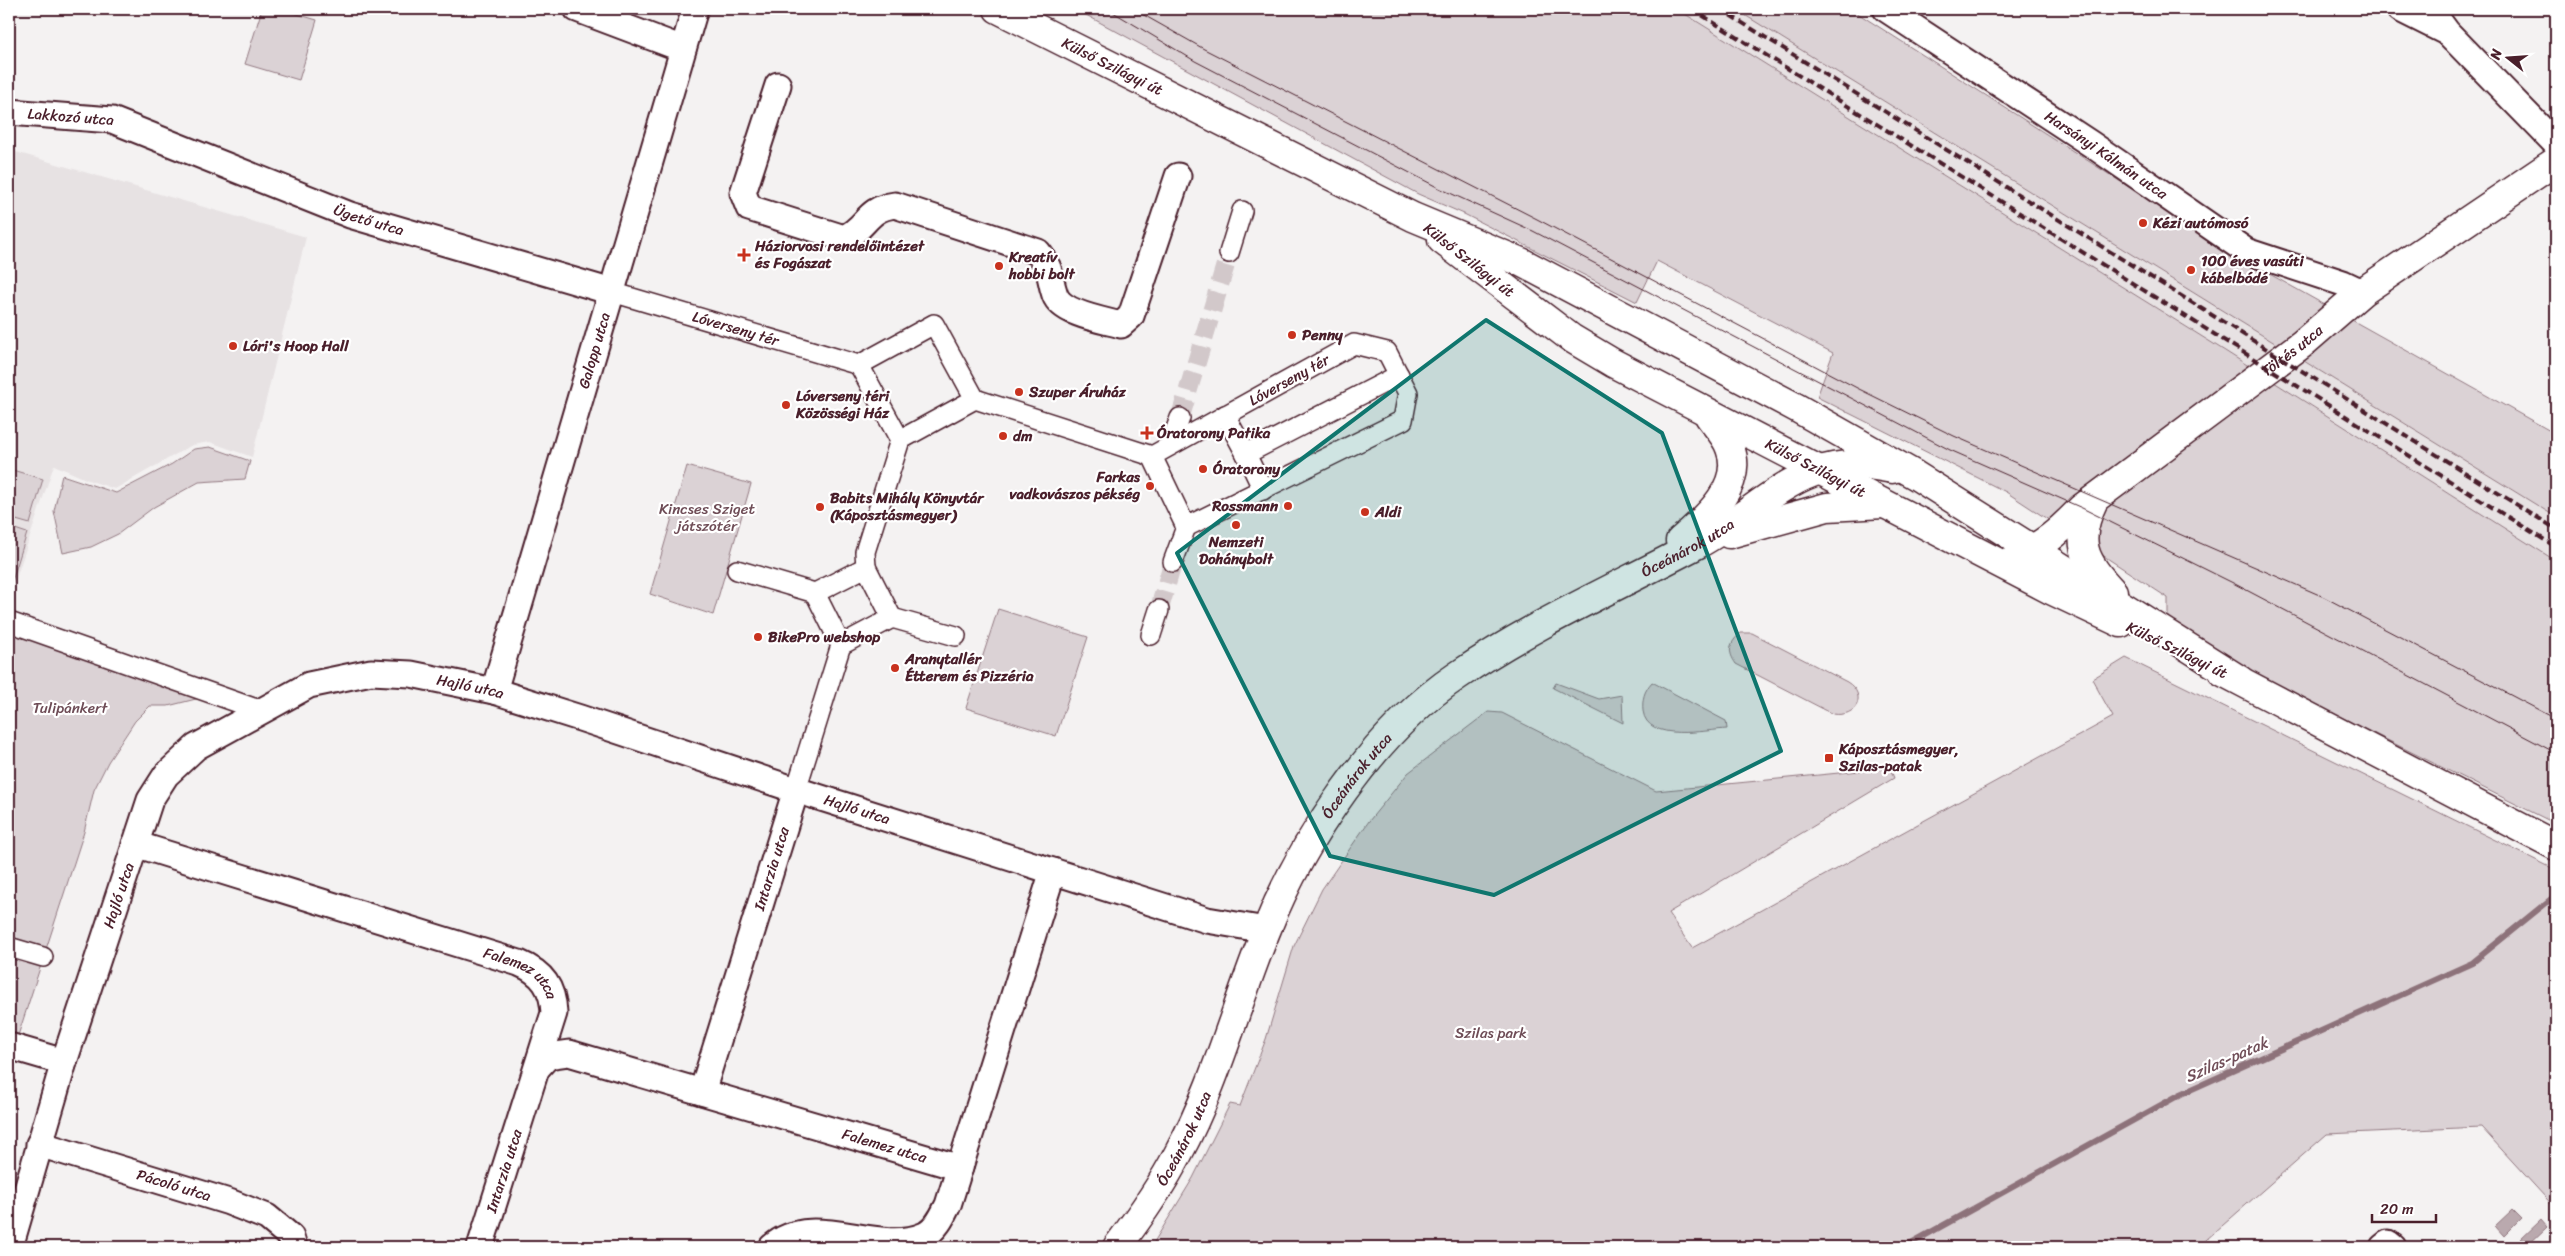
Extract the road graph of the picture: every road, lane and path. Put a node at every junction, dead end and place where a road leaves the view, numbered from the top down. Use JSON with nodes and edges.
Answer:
{"nodes":[{"id":1,"x":577,"y":9,"type":"edge"},
{"id":2,"x":695,"y":9,"type":"edge"},
{"id":3,"x":998,"y":9,"type":"edge"},
{"id":4,"x":1886,"y":9,"type":"edge"},
{"id":5,"x":2400,"y":9,"type":"edge"},
{"id":6,"x":2430,"y":9,"type":"edge"},
{"id":7,"x":2447,"y":32,"type":"junction"},
{"id":8,"x":683,"y":49,"type":"junction"},
{"id":9,"x":778,"y":85,"type":"dead end"},
{"id":10,"x":9,"y":112,"type":"edge"},
{"id":11,"x":132,"y":126,"type":"joint"},
{"id":12,"x":2556,"y":144,"type":"edge"},
{"id":13,"x":2556,"y":161,"type":"edge"},
{"id":14,"x":1178,"y":176,"type":"dead end"},
{"id":15,"x":1242,"y":210,"type":"dead end"},
{"id":16,"x":1413,"y":217,"type":"junction"},
{"id":17,"x":1229,"y":253,"type":"tunnel mouth"},
{"id":18,"x":612,"y":292,"type":"junction"},
{"id":19,"x":2362,"y":292,"type":"junction"},
{"id":20,"x":859,"y":365,"type":"junction"},
{"id":21,"x":1399,"y":374,"type":"junction"},
{"id":22,"x":975,"y":399,"type":"junction"},
{"id":23,"x":1797,"y":408,"type":"junction"},
{"id":24,"x":1706,"y":413,"type":"junction"},
{"id":25,"x":1225,"y":415,"type":"junction"},
{"id":26,"x":1180,"y":418,"type":"tunnel mouth"},
{"id":27,"x":900,"y":440,"type":"junction"},
{"id":28,"x":1170,"y":446,"type":"junction"},
{"id":29,"x":1246,"y":454,"type":"junction"},
{"id":30,"x":1152,"y":456,"type":"junction"},
{"id":31,"x":1807,"y":471,"type":"junction"},
{"id":32,"x":1915,"y":476,"type":"junction"},
{"id":33,"x":1263,"y":490,"type":"junction"},
{"id":34,"x":2088,"y":503,"type":"junction"},
{"id":35,"x":1887,"y":504,"type":"junction"},
{"id":36,"x":1186,"y":527,"type":"junction"},
{"id":37,"x":2000,"y":529,"type":"junction"},
{"id":38,"x":1701,"y":542,"type":"junction"},
{"id":39,"x":1972,"y":547,"type":"junction"},
{"id":40,"x":2034,"y":549,"type":"junction"},
{"id":41,"x":1173,"y":562,"type":"tunnel mouth"},
{"id":42,"x":866,"y":567,"type":"junction"},
{"id":43,"x":1650,"y":568,"type":"junction"},
{"id":44,"x":737,"y":570,"type":"dead end"},
{"id":45,"x":815,"y":594,"type":"junction"},
{"id":46,"x":1159,"y":610,"type":"tunnel mouth"},
{"id":47,"x":2135,"y":615,"type":"junction"},
{"id":48,"x":892,"y":618,"type":"junction"},
{"id":49,"x":9,"y":622,"type":"edge"},
{"id":50,"x":956,"y":636,"type":"dead end"},
{"id":51,"x":1151,"y":636,"type":"dead end"},
{"id":52,"x":841,"y":645,"type":"junction"},
{"id":53,"x":2240,"y":680,"type":"junction"},
{"id":54,"x":494,"y":691,"type":"junction"},
{"id":55,"x":262,"y":711,"type":"junction"},
{"id":56,"x":796,"y":790,"type":"junction"},
{"id":57,"x":136,"y":844,"type":"junction"},
{"id":58,"x":2556,"y":846,"type":"edge"},
{"id":59,"x":1053,"y":870,"type":"junction"},
{"id":60,"x":1266,"y":930,"type":"junction"},
{"id":61,"x":9,"y":947,"type":"edge"},
{"id":62,"x":43,"y":957,"type":"dead end"},
{"id":63,"x":9,"y":1046,"type":"edge"},
{"id":64,"x":64,"y":1062,"type":"junction"},
{"id":65,"x":538,"y":1067,"type":"junction"},
{"id":66,"x":702,"y":1092,"type":"junction"},
{"id":67,"x":39,"y":1144,"type":"junction"},
{"id":68,"x":960,"y":1168,"type":"junction"},
{"id":69,"x":10,"y":1247,"type":"edge"},
{"id":70,"x":294,"y":1247,"type":"edge"},
{"id":71,"x":480,"y":1247,"type":"edge"},
{"id":72,"x":772,"y":1247,"type":"edge"},
{"id":73,"x":1117,"y":1247,"type":"edge"},
{"id":74,"x":2383,"y":1247,"type":"edge"},
{"id":75,"x":2393,"y":1247,"type":"edge"}],
"edges":[{"from":1,"to":8,"type":"street"},
{"from":2,"to":8,"type":"street","name":"Galopp utca"},
{"from":3,"to":16,"type":"street","name":"Külső Szilágyi út"},
{"from":4,"to":19,"type":"street","name":"Harsányi Kálmán utca"},
{"from":5,"to":7,"type":"street"},
{"from":6,"to":7,"type":"street"},
{"from":7,"to":12,"type":"street"},
{"from":8,"to":18,"type":"street","name":"Galopp utca"},
{"from":9,"to":14,"type":"street"},
{"from":10,"to":11,"type":"street","name":"Lakkozó utca"},
{"from":11,"to":18,"type":"street","name":"Ügető utca"},
{"from":13,"to":19,"type":"street","name":"Töltés utca"},
{"from":15,"to":17,"type":"street"},
{"from":16,"to":23,"type":"street","name":"Külső Szilágyi út"},
{"from":16,"to":24,"type":"street","name":"Külső Szilágyi út"},
{"from":18,"to":20,"type":"street","name":"Lóverseny tér"},
{"from":18,"to":54,"type":"street","name":"Galopp utca"},
{"from":19,"to":34,"type":"street","name":"Töltés utca"},
{"from":20,"to":22,"type":"street"},
{"from":20,"to":27,"type":"street"},
{"from":21,"to":25,"type":"street","name":"Lóverseny tér"},
{"from":21,"to":29,"type":"street"},
{"from":21,"to":33,"type":"street","name":"Lóverseny tér"},
{"from":22,"to":27,"type":"street"},
{"from":22,"to":30,"type":"street"},
{"from":23,"to":31,"type":"street"},
{"from":23,"to":32,"type":"street","name":"Külső Szilágyi út"},
{"from":24,"to":31,"type":"street","name":"Külső Szilágyi út"},
{"from":24,"to":43,"type":"street"},
{"from":25,"to":28,"type":"street","name":"Lóverseny tér"},
{"from":25,"to":29,"type":"street"},
{"from":26,"to":28,"type":"street"},
{"from":27,"to":42,"type":"street"},
{"from":28,"to":30,"type":"street","name":"Lóverseny tér"},
{"from":29,"to":33,"type":"street"},
{"from":30,"to":36,"type":"street"},
{"from":31,"to":32,"type":"street"},
{"from":31,"to":35,"type":"street","name":"Külső Szilágyi út"},
{"from":31,"to":38,"type":"street","name":"Óceánárok utca"},
{"from":32,"to":37,"type":"street","name":"Külső Szilágyi út"},
{"from":33,"to":36,"type":"street","name":"Lóverseny tér"},
{"from":34,"to":37,"type":"street"},
{"from":34,"to":40,"type":"street","name":"Töltés utca"},
{"from":34,"to":47,"type":"street"},
{"from":35,"to":38,"type":"street"},
{"from":35,"to":39,"type":"street","name":"Külső Szilágyi út"},
{"from":36,"to":41,"type":"street"},
{"from":37,"to":40,"type":"street","name":"Külső Szilágyi út"},
{"from":38,"to":43,"type":"street","name":"Óceánárok utca"},
{"from":39,"to":40,"type":"street"},
{"from":39,"to":53,"type":"street","name":"Külső Szilágyi út"},
{"from":40,"to":47,"type":"street","name":"Külső Szilágyi út"},
{"from":42,"to":45,"type":"street"},
{"from":42,"to":48,"type":"street"},
{"from":43,"to":60,"type":"street","name":"Óceánárok utca"},
{"from":44,"to":45,"type":"street"},
{"from":45,"to":52,"type":"street"},
{"from":46,"to":51,"type":"street"},
{"from":47,"to":53,"type":"street","name":"Külső Szilágyi út"},
{"from":48,"to":50,"type":"street"},
{"from":48,"to":52,"type":"street"},
{"from":49,"to":55,"type":"street"},
{"from":52,"to":56,"type":"street","name":"Intarzia utca"},
{"from":53,"to":58,"type":"street","name":"Külső Szilágyi út"},
{"from":54,"to":55,"type":"street","name":"Hajló utca"},
{"from":54,"to":56,"type":"street","name":"Hajló utca"},
{"from":55,"to":57,"type":"street","name":"Hajló utca"},
{"from":56,"to":59,"type":"street","name":"Hajló utca"},
{"from":56,"to":66,"type":"street","name":"Intarzia utca"},
{"from":57,"to":64,"type":"street","name":"Hajló utca"},
{"from":57,"to":65,"type":"street","name":"Falemez utca"},
{"from":59,"to":60,"type":"street","name":"Hajló utca"},
{"from":59,"to":68,"type":"street"},
{"from":60,"to":73,"type":"street","name":"Óceánárok utca"},
{"from":61,"to":62,"type":"street"},
{"from":63,"to":64,"type":"street"},
{"from":64,"to":67,"type":"street","name":"Hajló utca"},
{"from":65,"to":66,"type":"street","name":"Falemez utca"},
{"from":65,"to":71,"type":"street","name":"Intarzia utca"},
{"from":66,"to":68,"type":"street","name":"Falemez utca"},
{"from":67,"to":69,"type":"street","name":"Hajló utca"},
{"from":67,"to":70,"type":"street","name":"Pácoló utca"},
{"from":68,"to":72,"type":"street"},
{"from":74,"to":75,"type":"street"}]}
